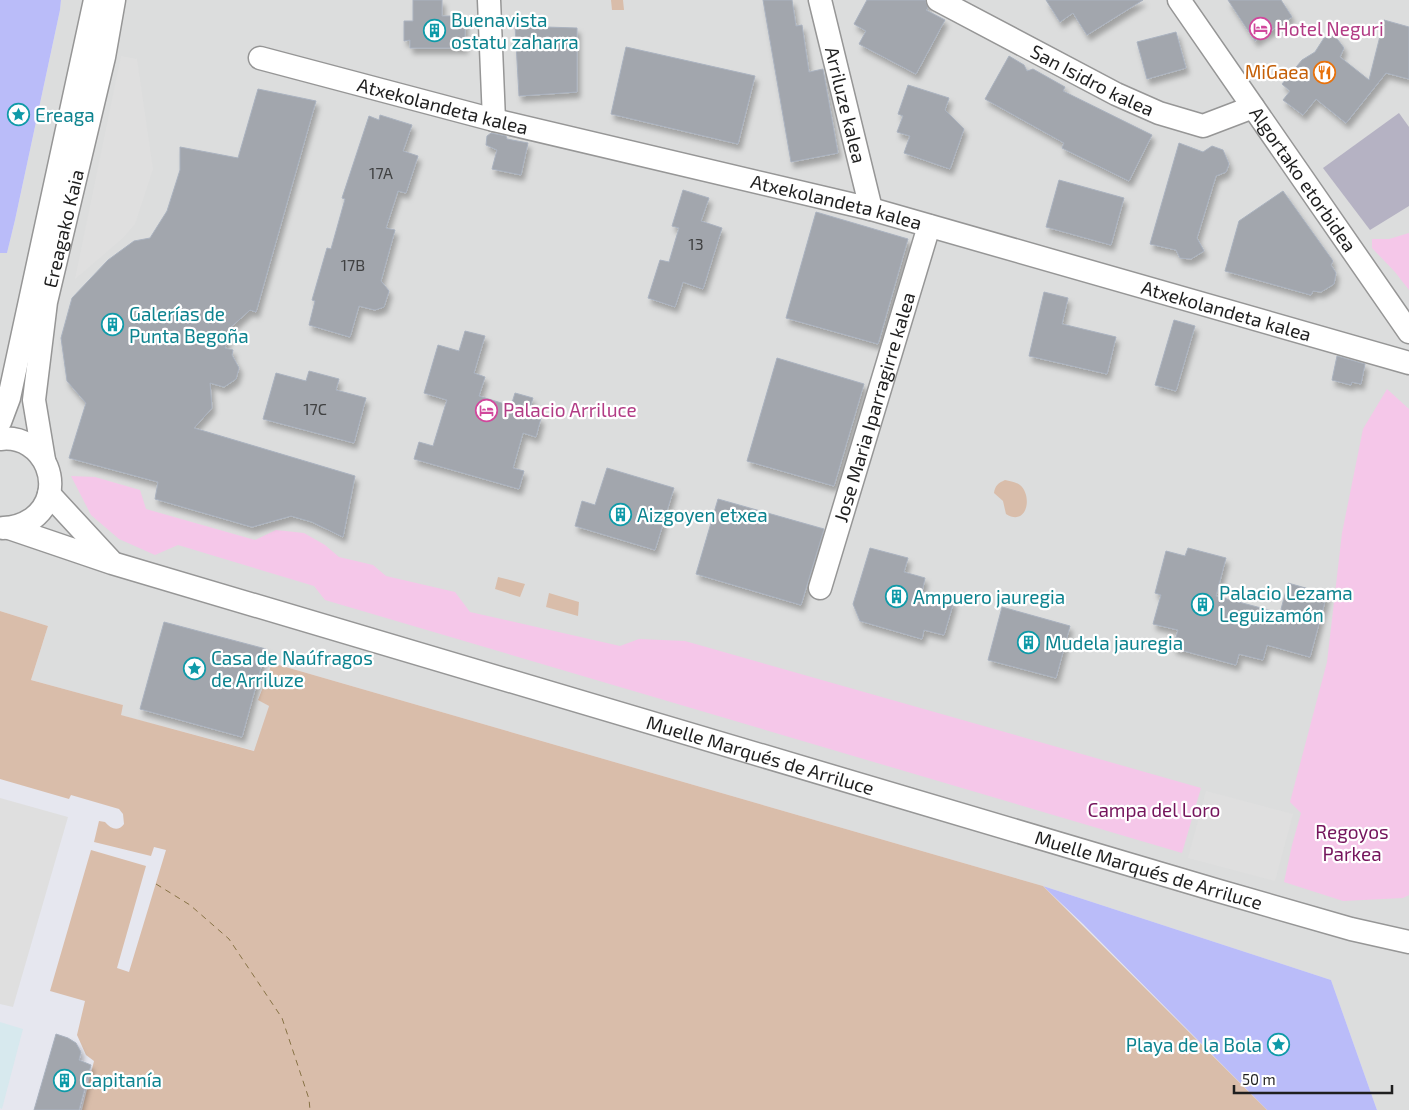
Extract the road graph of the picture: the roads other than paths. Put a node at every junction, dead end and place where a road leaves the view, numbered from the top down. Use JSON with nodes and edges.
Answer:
{"nodes":[{"id":1,"x":95,"y":0,"type":"edge"},
{"id":2,"x":114,"y":0,"type":"edge"},
{"id":3,"x":489,"y":0,"type":"edge"},
{"id":4,"x":820,"y":0,"type":"edge"},
{"id":5,"x":938,"y":0,"type":"edge"},
{"id":6,"x":1179,"y":0,"type":"edge"},
{"id":7,"x":260,"y":58,"type":"dead end"},
{"id":8,"x":1253,"y":107,"type":"junction"},
{"id":9,"x":494,"y":120,"type":"junction"},
{"id":10,"x":871,"y":209,"type":"junction"},
{"id":11,"x":929,"y":226,"type":"junction"},
{"id":12,"x":1409,"y":332,"type":"edge"},
{"id":13,"x":1409,"y":363,"type":"edge"},
{"id":14,"x":0,"y":422,"type":"edge"},
{"id":15,"x":0,"y":439,"type":"edge"},
{"id":16,"x":44,"y":460,"type":"junction"},
{"id":17,"x":49,"y":494,"type":"junction"},
{"id":18,"x":5,"y":528,"type":"edge"},
{"id":19,"x":112,"y":563,"type":"junction"},
{"id":20,"x":820,"y":588,"type":"dead end"},
{"id":21,"x":1409,"y":942,"type":"edge"}],
"edges":[{"from":1,"to":14,"type":"street","name":"Ereagako Kaia"},
{"from":2,"to":16,"type":"street","name":"Ereagako Kaia"},
{"from":3,"to":9,"type":"street"},
{"from":4,"to":10,"type":"street","name":"Arriluze kalea"},
{"from":5,"to":8,"type":"street","name":"San Isidro kalea"},
{"from":6,"to":8,"type":"street","name":"Algortako etorbidea"},
{"from":7,"to":9,"type":"street","name":"Atxekolandeta kalea"},
{"from":8,"to":12,"type":"street","name":"Algortako etorbidea"},
{"from":9,"to":10,"type":"street","name":"Atxekolandeta kalea"},
{"from":10,"to":11,"type":"street","name":"Atxekolandeta kalea"},
{"from":11,"to":13,"type":"street","name":"Atxekolandeta kalea"},
{"from":11,"to":20,"type":"street","name":"Jose Maria Iparragirre kalea"},
{"from":15,"to":16,"type":"street"},
{"from":16,"to":17,"type":"street","name":"Ereagako Kaia"},
{"from":17,"to":18,"type":"street"},
{"from":17,"to":19,"type":"street"},
{"from":18,"to":19,"type":"street","name":"Muelle Marqués de Arriluce"},
{"from":19,"to":21,"type":"street","name":"Muelle Marqués de Arriluce"}]}
